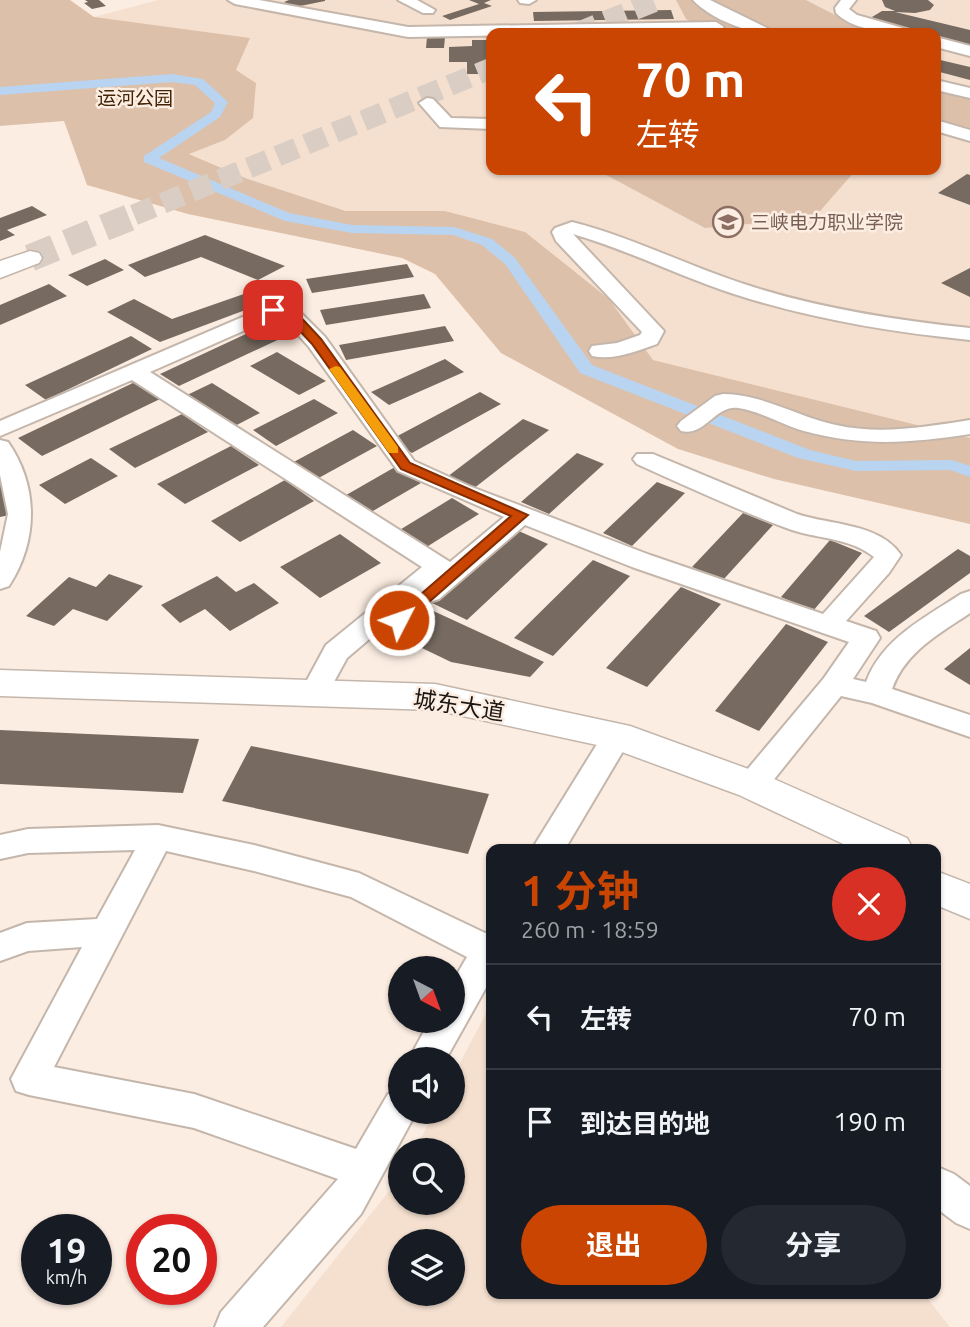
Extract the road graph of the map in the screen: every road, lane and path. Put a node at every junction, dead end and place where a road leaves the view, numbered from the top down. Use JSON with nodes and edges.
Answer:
{"nodes":[{"id":1,"x":234,"y":0,"type":"edge"},
{"id":2,"x":334,"y":0,"type":"edge"},
{"id":3,"x":405,"y":0,"type":"edge"},
{"id":4,"x":683,"y":0,"type":"edge"},
{"id":5,"x":700,"y":0,"type":"edge"},
{"id":6,"x":849,"y":0,"type":"edge"},
{"id":7,"x":264,"y":2,"type":"edge"},
{"id":8,"x":428,"y":10,"type":"dead end"},
{"id":9,"x":299,"y":11,"type":"junction"},
{"id":10,"x":718,"y":28,"type":"edge"},
{"id":11,"x":756,"y":28,"type":"edge"},
{"id":12,"x":887,"y":28,"type":"edge"},
{"id":13,"x":486,"y":32,"type":"edge"},
{"id":14,"x":941,"y":43,"type":"edge"},
{"id":15,"x":970,"y":51,"type":"edge"},
{"id":16,"x":941,"y":87,"type":"edge"},
{"id":17,"x":970,"y":93,"type":"edge"},
{"id":18,"x":427,"y":103,"type":"dead end"},
{"id":19,"x":486,"y":124,"type":"edge"},
{"id":20,"x":941,"y":127,"type":"edge"},
{"id":21,"x":970,"y":136,"type":"edge"},
{"id":22,"x":30,"y":258,"type":"tunnel mouth"},
{"id":23,"x":0,"y":270,"type":"edge"},
{"id":24,"x":970,"y":334,"type":"edge"},
{"id":25,"x":600,"y":351,"type":"dead end"},
{"id":26,"x":133,"y":371,"type":"junction"},
{"id":27,"x":689,"y":426,"type":"dead end"},
{"id":28,"x":970,"y":427,"type":"edge"},
{"id":29,"x":0,"y":429,"type":"edge"},
{"id":30,"x":0,"y":447,"type":"edge"},
{"id":31,"x":645,"y":459,"type":"dead end"},
{"id":32,"x":521,"y":515,"type":"junction"},
{"id":33,"x":0,"y":580,"type":"edge"},
{"id":34,"x":970,"y":600,"type":"edge"},
{"id":35,"x":828,"y":625,"type":"junction"},
{"id":36,"x":336,"y":652,"type":"junction"},
{"id":37,"x":0,"y":684,"type":"edge"},
{"id":38,"x":834,"y":685,"type":"junction"},
{"id":39,"x":314,"y":693,"type":"junction"},
{"id":40,"x":876,"y":694,"type":"junction"},
{"id":41,"x":0,"y":698,"type":"edge"},
{"id":42,"x":970,"y":726,"type":"edge"},
{"id":43,"x":613,"y":743,"type":"junction"},
{"id":44,"x":752,"y":785,"type":"junction"},
{"id":45,"x":158,"y":837,"type":"junction"},
{"id":46,"x":551,"y":844,"type":"edge"},
{"id":47,"x":841,"y":844,"type":"edge"},
{"id":48,"x":882,"y":844,"type":"edge"},
{"id":49,"x":0,"y":847,"type":"edge"},
{"id":50,"x":941,"y":870,"type":"edge"},
{"id":51,"x":970,"y":883,"type":"edge"},
{"id":52,"x":941,"y":889,"type":"edge"},
{"id":53,"x":970,"y":902,"type":"edge"},
{"id":54,"x":107,"y":932,"type":"junction"},
{"id":55,"x":0,"y":947,"type":"edge"},
{"id":56,"x":486,"y":948,"type":"edge"},
{"id":57,"x":486,"y":958,"type":"edge"},
{"id":58,"x":466,"y":991,"type":"edge"},
{"id":59,"x":391,"y":1124,"type":"edge"},
{"id":60,"x":365,"y":1170,"type":"junction"},
{"id":61,"x":941,"y":1188,"type":"edge"},
{"id":62,"x":970,"y":1210,"type":"edge"},
{"id":63,"x":236,"y":1327,"type":"edge"}],
"edges":[{"from":1,"to":7,"type":"street"},
{"from":2,"to":9,"type":"street"},
{"from":3,"to":8,"type":"street"},
{"from":4,"to":10,"type":"street"},
{"from":5,"to":11,"type":"street"},
{"from":6,"to":12,"type":"street"},
{"from":7,"to":9,"type":"street"},
{"from":9,"to":13,"type":"street"},
{"from":14,"to":15,"type":"street"},
{"from":16,"to":17,"type":"street"},
{"from":18,"to":19,"type":"street"},
{"from":20,"to":21,"type":"street"},
{"from":22,"to":23,"type":"main road"},
{"from":24,"to":25,"type":"street"},
{"from":26,"to":29,"type":"street"},
{"from":26,"to":32,"type":"street"},
{"from":26,"to":36,"type":"street"},
{"from":27,"to":28,"type":"street"},
{"from":30,"to":33,"type":"street"},
{"from":31,"to":35,"type":"street"},
{"from":32,"to":35,"type":"street"},
{"from":32,"to":36,"type":"street"},
{"from":34,"to":40,"type":"street"},
{"from":35,"to":38,"type":"street"},
{"from":36,"to":39,"type":"street"},
{"from":37,"to":39,"type":"main road","name":"城东大道"},
{"from":38,"to":40,"type":"street"},
{"from":38,"to":44,"type":"street"},
{"from":39,"to":43,"type":"main road","name":"城东大道"},
{"from":40,"to":42,"type":"street"},
{"from":41,"to":43,"type":"main road","name":"城东大道"},
{"from":43,"to":44,"type":"main road","name":"城东大道"},
{"from":43,"to":46,"type":"street"},
{"from":43,"to":47,"type":"main road","name":"城东大道"},
{"from":44,"to":48,"type":"main road","name":"城东大道"},
{"from":45,"to":49,"type":"street"},
{"from":45,"to":54,"type":"street"},
{"from":45,"to":56,"type":"street"},
{"from":50,"to":51,"type":"main road"},
{"from":52,"to":53,"type":"main road"},
{"from":54,"to":55,"type":"street"},
{"from":54,"to":60,"type":"street"},
{"from":57,"to":58,"type":"street"},
{"from":59,"to":60,"type":"street"},
{"from":60,"to":63,"type":"street"},
{"from":61,"to":62,"type":"street"}]}
